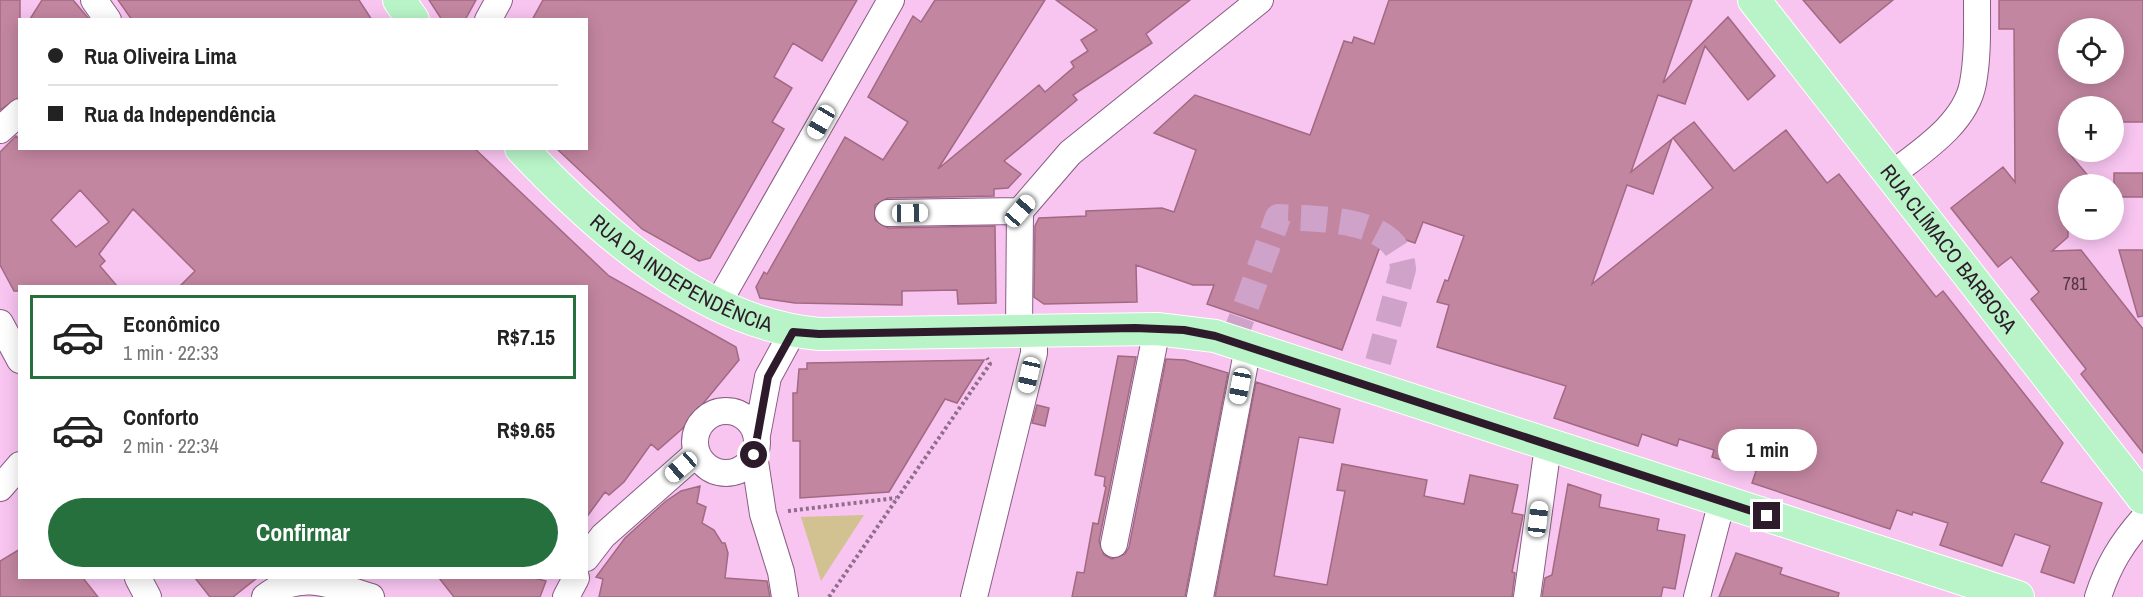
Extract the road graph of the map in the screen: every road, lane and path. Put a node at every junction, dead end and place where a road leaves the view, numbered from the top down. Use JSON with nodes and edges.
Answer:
{"nodes":[{"id":1,"x":94,"y":0,"type":"edge"},
{"id":2,"x":399,"y":0,"type":"edge"},
{"id":3,"x":499,"y":0,"type":"edge"},
{"id":4,"x":891,"y":0,"type":"edge"},
{"id":5,"x":1260,"y":0,"type":"edge"},
{"id":6,"x":1754,"y":0,"type":"edge"},
{"id":7,"x":1977,"y":0,"type":"edge"},
{"id":8,"x":107,"y":18,"type":"edge"},
{"id":9,"x":411,"y":18,"type":"edge"},
{"id":10,"x":489,"y":18,"type":"edge"},
{"id":11,"x":18,"y":114,"type":"edge"},
{"id":12,"x":0,"y":130,"type":"edge"},
{"id":13,"x":523,"y":150,"type":"edge"},
{"id":14,"x":1892,"y":174,"type":"junction"},
{"id":15,"x":1020,"y":211,"type":"junction"},
{"id":16,"x":888,"y":213,"type":"dead end"},
{"id":17,"x":717,"y":305,"type":"junction"},
{"id":18,"x":0,"y":323,"type":"edge"},
{"id":19,"x":1156,"y":329,"type":"junction"},
{"id":20,"x":1026,"y":330,"type":"junction"},
{"id":21,"x":974,"y":331,"type":"junction"},
{"id":22,"x":793,"y":332,"type":"junction"},
{"id":23,"x":1248,"y":347,"type":"junction"},
{"id":24,"x":18,"y":356,"type":"edge"},
{"id":25,"x":768,"y":377,"type":"junction"},
{"id":26,"x":725,"y":411,"type":"junction"},
{"id":27,"x":756,"y":445,"type":"junction"},
{"id":28,"x":1548,"y":446,"type":"junction"},
{"id":29,"x":697,"y":453,"type":"junction"},
{"id":30,"x":18,"y":467,"type":"edge"},
{"id":31,"x":735,"y":472,"type":"junction"},
{"id":32,"x":0,"y":488,"type":"edge"},
{"id":33,"x":896,"y":498,"type":"junction"},
{"id":34,"x":2143,"y":498,"type":"edge"},
{"id":35,"x":1722,"y":501,"type":"junction"},
{"id":36,"x":763,"y":514,"type":"junction"},
{"id":37,"x":2143,"y":519,"type":"edge"},
{"id":38,"x":1114,"y":544,"type":"dead end"},
{"id":39,"x":588,"y":555,"type":"edge"},
{"id":40,"x":139,"y":579,"type":"edge"},
{"id":41,"x":575,"y":579,"type":"edge"},
{"id":42,"x":1957,"y":586,"type":"edge"},
{"id":43,"x":976,"y":587,"type":"edge"},
{"id":44,"x":148,"y":597,"type":"edge"},
{"id":45,"x":265,"y":597,"type":"edge"},
{"id":46,"x":371,"y":597,"type":"edge"},
{"id":47,"x":566,"y":597,"type":"edge"},
{"id":48,"x":785,"y":597,"type":"edge"},
{"id":49,"x":829,"y":597,"type":"edge"},
{"id":50,"x":997,"y":597,"type":"edge"},
{"id":51,"x":1200,"y":597,"type":"edge"},
{"id":52,"x":1527,"y":597,"type":"edge"},
{"id":53,"x":1697,"y":597,"type":"edge"},
{"id":54,"x":2018,"y":597,"type":"edge"},
{"id":55,"x":2098,"y":597,"type":"edge"}],
"edges":[{"from":1,"to":8,"type":"street"},
{"from":2,"to":9,"type":"main road"},
{"from":3,"to":10,"type":"street"},
{"from":4,"to":17,"type":"street"},
{"from":5,"to":15,"type":"street"},
{"from":6,"to":14,"type":"main road","name":"RUA CLÍMACO BARBOSA"},
{"from":7,"to":14,"type":"street"},
{"from":11,"to":12,"type":"street"},
{"from":13,"to":17,"type":"main road","name":"RUA DA INDEPENDÊNCIA"},
{"from":14,"to":34,"type":"main road","name":"RUA CLÍMACO BARBOSA"},
{"from":15,"to":16,"type":"street"},
{"from":15,"to":20,"type":"street"},
{"from":17,"to":22,"type":"main road","name":"RUA DA INDEPENDÊNCIA"},
{"from":18,"to":24,"type":"street"},
{"from":19,"to":20,"type":"main road","name":"RUA DA INDEPENDÊNCIA"},
{"from":19,"to":23,"type":"main road","name":"RUA DA INDEPENDÊNCIA"},
{"from":19,"to":38,"type":"street"},
{"from":20,"to":21,"type":"main road","name":"RUA DA INDEPENDÊNCIA"},
{"from":20,"to":43,"type":"street"},
{"from":21,"to":22,"type":"main road","name":"RUA DA INDEPENDÊNCIA"},
{"from":21,"to":33,"type":"path"},
{"from":22,"to":25,"type":"street"},
{"from":23,"to":28,"type":"main road","name":"RUA DA INDEPENDÊNCIA"},
{"from":23,"to":51,"type":"street"},
{"from":25,"to":26,"type":"street"},
{"from":25,"to":27,"type":"street"},
{"from":26,"to":27,"type":"street"},
{"from":26,"to":29,"type":"street"},
{"from":27,"to":31,"type":"street"},
{"from":27,"to":36,"type":"street"},
{"from":28,"to":35,"type":"main road","name":"RUA DA INDEPENDÊNCIA"},
{"from":28,"to":52,"type":"street"},
{"from":29,"to":31,"type":"street"},
{"from":29,"to":39,"type":"street"},
{"from":30,"to":32,"type":"street"},
{"from":31,"to":36,"type":"street"},
{"from":33,"to":36,"type":"path"},
{"from":33,"to":49,"type":"path"},
{"from":35,"to":42,"type":"main road","name":"RUA DA INDEPENDÊNCIA"},
{"from":35,"to":53,"type":"street"},
{"from":36,"to":48,"type":"street"},
{"from":37,"to":55,"type":"street"},
{"from":40,"to":44,"type":"street"},
{"from":41,"to":47,"type":"street"},
{"from":42,"to":54,"type":"main road","name":"RUA DA INDEPENDÊNCIA"},
{"from":43,"to":50,"type":"street"},
{"from":45,"to":46,"type":"street"}]}
